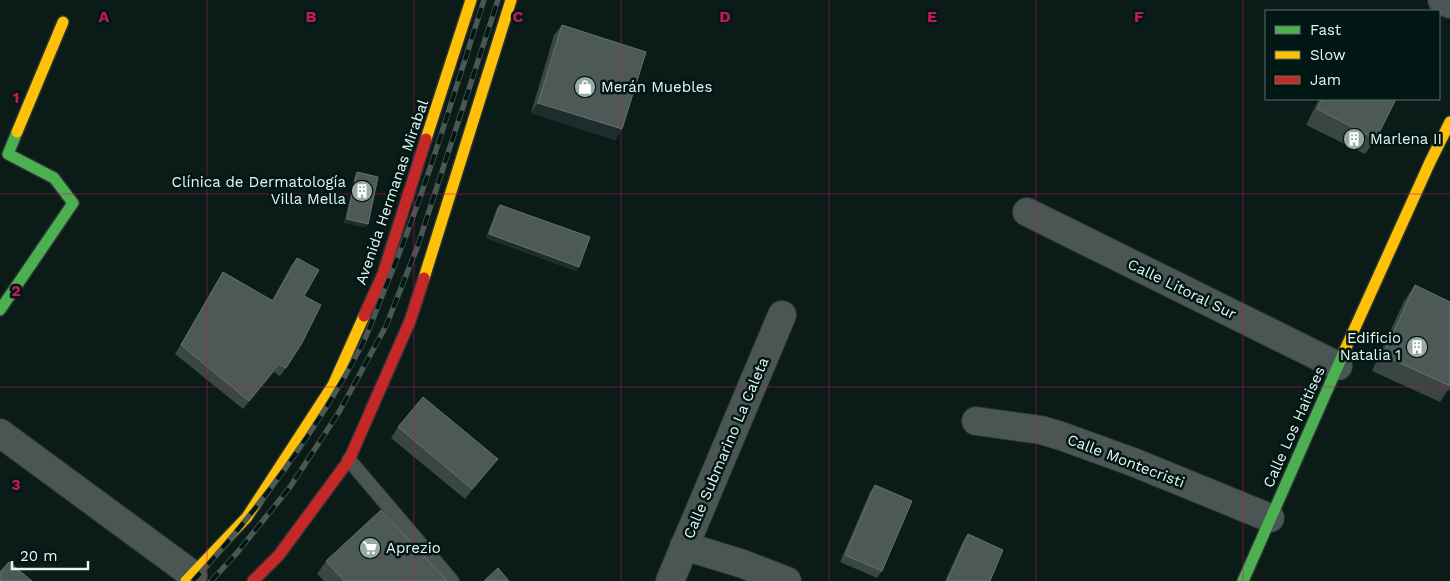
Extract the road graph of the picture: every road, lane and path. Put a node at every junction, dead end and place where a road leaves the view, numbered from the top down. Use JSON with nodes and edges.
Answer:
{"nodes":[{"id":1,"x":472,"y":0,"type":"edge"},
{"id":2,"x":511,"y":0,"type":"edge"},
{"id":3,"x":1442,"y":0,"type":"edge"},
{"id":4,"x":1450,"y":4,"type":"edge"},
{"id":5,"x":63,"y":22,"type":"dead end"},
{"id":6,"x":1450,"y":122,"type":"edge"},
{"id":7,"x":4,"y":151,"type":"edge"},
{"id":8,"x":1027,"y":212,"type":"dead end"},
{"id":9,"x":0,"y":310,"type":"edge"},
{"id":10,"x":782,"y":315,"type":"dead end"},
{"id":11,"x":1338,"y":366,"type":"junction"},
{"id":12,"x":976,"y":421,"type":"dead end"},
{"id":13,"x":2,"y":438,"type":"edge"},
{"id":14,"x":349,"y":460,"type":"junction"},
{"id":15,"x":1270,"y":518,"type":"junction"},
{"id":16,"x":684,"y":546,"type":"junction"},
{"id":17,"x":190,"y":578,"type":"edge"},
{"id":18,"x":253,"y":581,"type":"edge"},
{"id":19,"x":452,"y":581,"type":"edge"},
{"id":20,"x":670,"y":581,"type":"edge"},
{"id":21,"x":787,"y":581,"type":"edge"},
{"id":22,"x":1243,"y":581,"type":"edge"}],
"edges":[{"from":1,"to":17,"type":"main road","name":"Avenida Hermanas Mirabal"},
{"from":2,"to":14,"type":"main road"},
{"from":3,"to":4,"type":"street"},
{"from":5,"to":7,"type":"main road"},
{"from":6,"to":11,"type":"main road","name":"Calle Los Haitises"},
{"from":7,"to":9,"type":"main road"},
{"from":8,"to":11,"type":"street","name":"Calle Litoral Sur"},
{"from":10,"to":16,"type":"street","name":"Calle Submarino La Caleta"},
{"from":11,"to":15,"type":"main road","name":"Calle Los Haitises"},
{"from":12,"to":15,"type":"street","name":"Calle Montecristi"},
{"from":13,"to":17,"type":"street"},
{"from":14,"to":18,"type":"main road"},
{"from":14,"to":19,"type":"lane"},
{"from":15,"to":22,"type":"main road","name":"Calle Los Haitises"},
{"from":16,"to":20,"type":"street","name":"Calle Submarino La Caleta"},
{"from":16,"to":21,"type":"street"}]}
